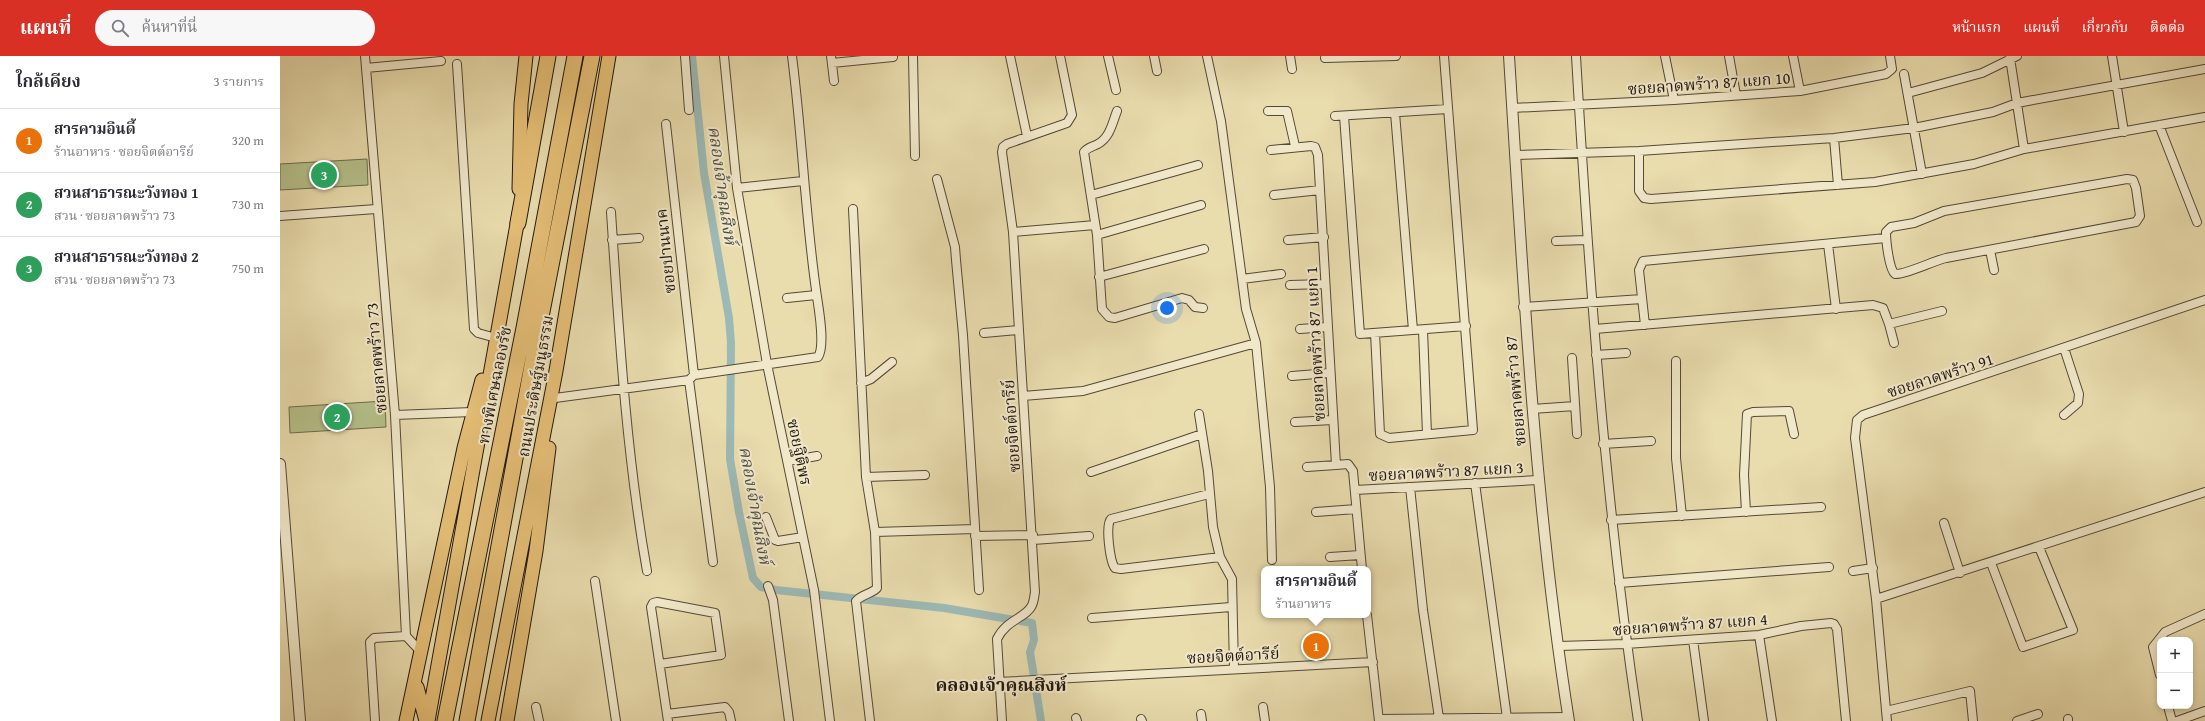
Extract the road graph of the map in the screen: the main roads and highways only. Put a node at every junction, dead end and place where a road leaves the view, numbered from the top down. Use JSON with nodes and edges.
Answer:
{"nodes":[{"id":1,"x":526,"y":56,"type":"edge"},
{"id":2,"x":548,"y":56,"type":"edge"},
{"id":3,"x":575,"y":56,"type":"edge"},
{"id":4,"x":592,"y":56,"type":"edge"},
{"id":5,"x":609,"y":56,"type":"edge"},
{"id":6,"x":518,"y":223,"type":"junction"},
{"id":7,"x":495,"y":342,"type":"junction"},
{"id":8,"x":556,"y":371,"type":"junction"},
{"id":9,"x":416,"y":680,"type":"junction"},
{"id":10,"x":510,"y":703,"type":"junction"},
{"id":11,"x":406,"y":721,"type":"edge"},
{"id":12,"x":427,"y":721,"type":"edge"},
{"id":13,"x":445,"y":721,"type":"edge"},
{"id":14,"x":467,"y":721,"type":"edge"},
{"id":15,"x":488,"y":721,"type":"edge"},
{"id":16,"x":500,"y":721,"type":"edge"},
{"id":17,"x":507,"y":721,"type":"edge"}],
"edges":[{"from":1,"to":6,"type":"main road"},
{"from":2,"to":6,"type":"highway"},
{"from":3,"to":13,"type":"highway","name":"ทางพิเศษฉลองรัช"},
{"from":4,"to":14,"type":"highway","name":"ทางพิเศษฉลองรัช"},
{"from":5,"to":8,"type":"main road","name":"ถนนประดิษฐ์มนูธรรม"},
{"from":6,"to":7,"type":"main road"},
{"from":7,"to":9,"type":"main road"},
{"from":7,"to":12,"type":"main road"},
{"from":8,"to":10,"type":"main road"},
{"from":8,"to":15,"type":"main road","name":"ถนนประดิษฐ์มนูธรรม"},
{"from":9,"to":11,"type":"main road"},
{"from":9,"to":12,"type":"main road"},
{"from":10,"to":16,"type":"main road"},
{"from":10,"to":17,"type":"main road"}]}
